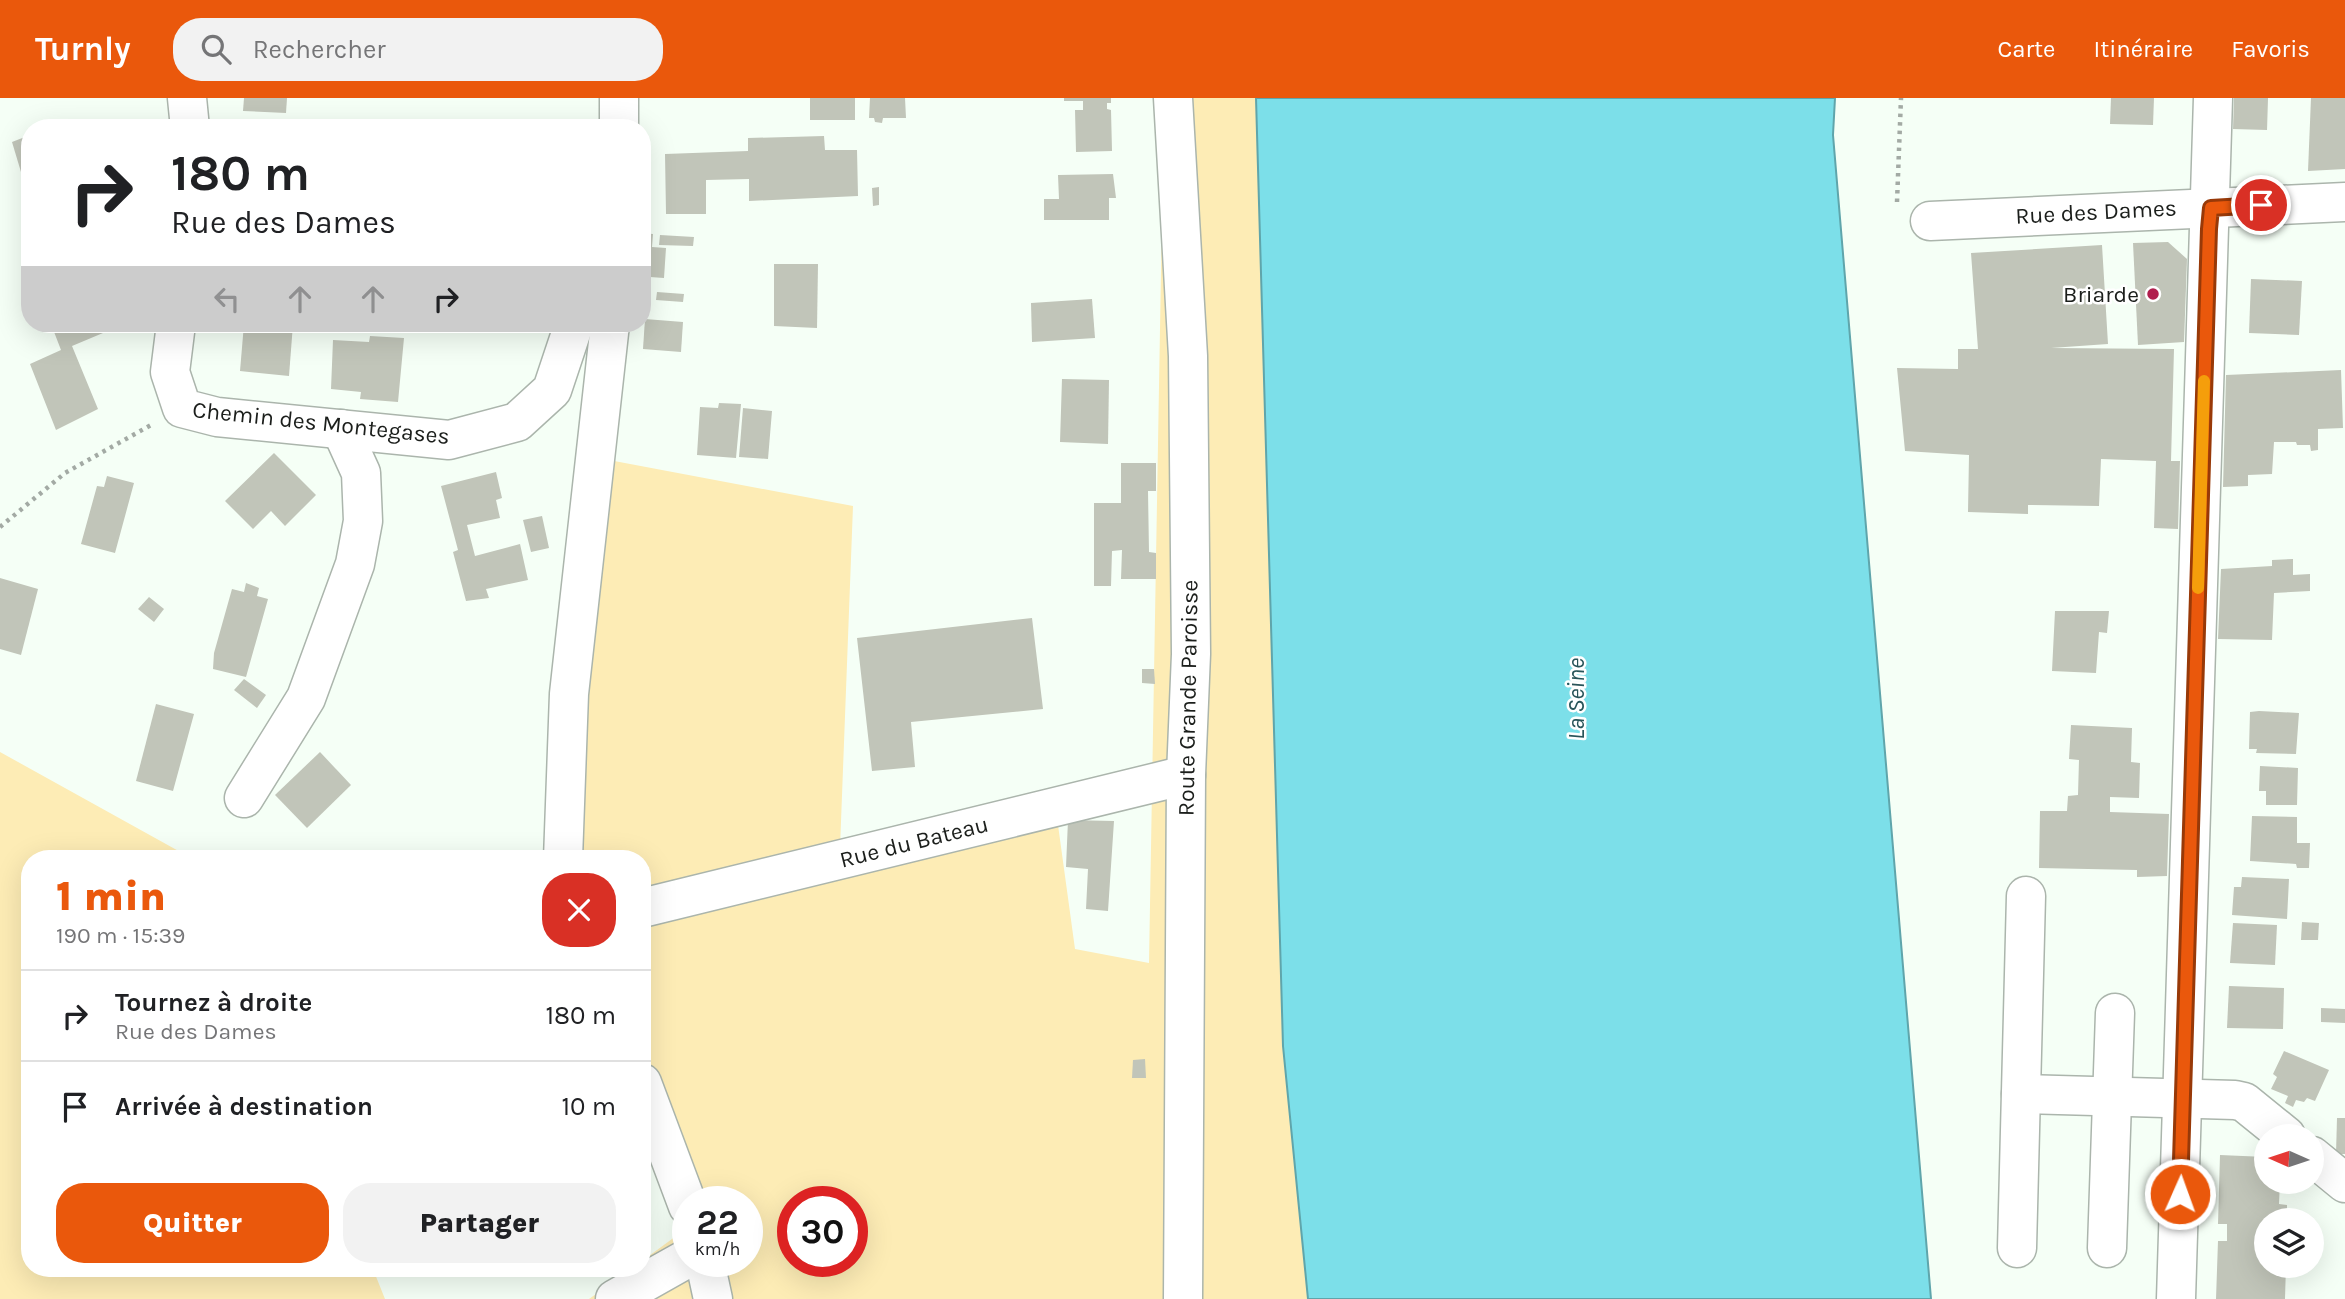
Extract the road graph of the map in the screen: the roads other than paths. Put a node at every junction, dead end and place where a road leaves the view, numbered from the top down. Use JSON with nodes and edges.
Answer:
{"nodes":[{"id":1,"x":187,"y":98,"type":"edge"},
{"id":2,"x":619,"y":98,"type":"edge"},
{"id":3,"x":1173,"y":98,"type":"edge"},
{"id":4,"x":2213,"y":98,"type":"edge"},
{"id":5,"x":189,"y":119,"type":"edge"},
{"id":6,"x":619,"y":119,"type":"edge"},
{"id":7,"x":2345,"y":202,"type":"edge"},
{"id":8,"x":2211,"y":208,"type":"junction"},
{"id":9,"x":1930,"y":221,"type":"road end"},
{"id":10,"x":175,"y":333,"type":"edge"},
{"id":11,"x":572,"y":333,"type":"edge"},
{"id":12,"x":609,"y":333,"type":"edge"},
{"id":13,"x":341,"y":429,"type":"junction"},
{"id":14,"x":1186,"y":775,"type":"junction"},
{"id":15,"x":244,"y":798,"type":"dead end"},
{"id":16,"x":563,"y":850,"type":"edge"},
{"id":17,"x":2026,"y":896,"type":"dead end"},
{"id":18,"x":651,"y":906,"type":"edge"},
{"id":19,"x":2115,"y":1013,"type":"dead end"},
{"id":20,"x":2021,"y":1094,"type":"junction"},
{"id":21,"x":2112,"y":1096,"type":"junction"},
{"id":22,"x":2183,"y":1098,"type":"junction"},
{"id":23,"x":651,"y":1107,"type":"edge"},
{"id":24,"x":2271,"y":1124,"type":"edge"},
{"id":25,"x":2324,"y":1166,"type":"edge"},
{"id":26,"x":2345,"y":1183,"type":"edge"},
{"id":27,"x":681,"y":1186,"type":"edge"},
{"id":28,"x":2017,"y":1248,"type":"dead end"},
{"id":29,"x":2107,"y":1248,"type":"dead end"},
{"id":30,"x":672,"y":1267,"type":"edge"},
{"id":31,"x":708,"y":1277,"type":"edge"},
{"id":32,"x":615,"y":1299,"type":"edge"},
{"id":33,"x":713,"y":1299,"type":"edge"},
{"id":34,"x":1183,"y":1299,"type":"edge"},
{"id":35,"x":2176,"y":1299,"type":"edge"}],
"edges":[{"from":1,"to":5,"type":"street"},
{"from":2,"to":6,"type":"street"},
{"from":3,"to":14,"type":"street","name":"Route Grande Paroisse"},
{"from":4,"to":8,"type":"street"},
{"from":7,"to":8,"type":"street","name":"Rue des Dames"},
{"from":8,"to":9,"type":"street","name":"Rue des Dames"},
{"from":8,"to":22,"type":"street"},
{"from":10,"to":13,"type":"street","name":"Chemin des Montegases"},
{"from":11,"to":13,"type":"street","name":"Chemin des Montegases"},
{"from":12,"to":16,"type":"street"},
{"from":13,"to":15,"type":"street"},
{"from":14,"to":18,"type":"street","name":"Rue du Bateau"},
{"from":14,"to":34,"type":"street","name":"Route Grande Paroisse"},
{"from":17,"to":20,"type":"street"},
{"from":19,"to":21,"type":"street"},
{"from":20,"to":21,"type":"street"},
{"from":20,"to":28,"type":"street"},
{"from":21,"to":22,"type":"street"},
{"from":21,"to":29,"type":"street"},
{"from":22,"to":24,"type":"street"},
{"from":22,"to":35,"type":"street"},
{"from":23,"to":27,"type":"street"},
{"from":25,"to":26,"type":"street"},
{"from":30,"to":32,"type":"street"},
{"from":31,"to":33,"type":"street"}]}
